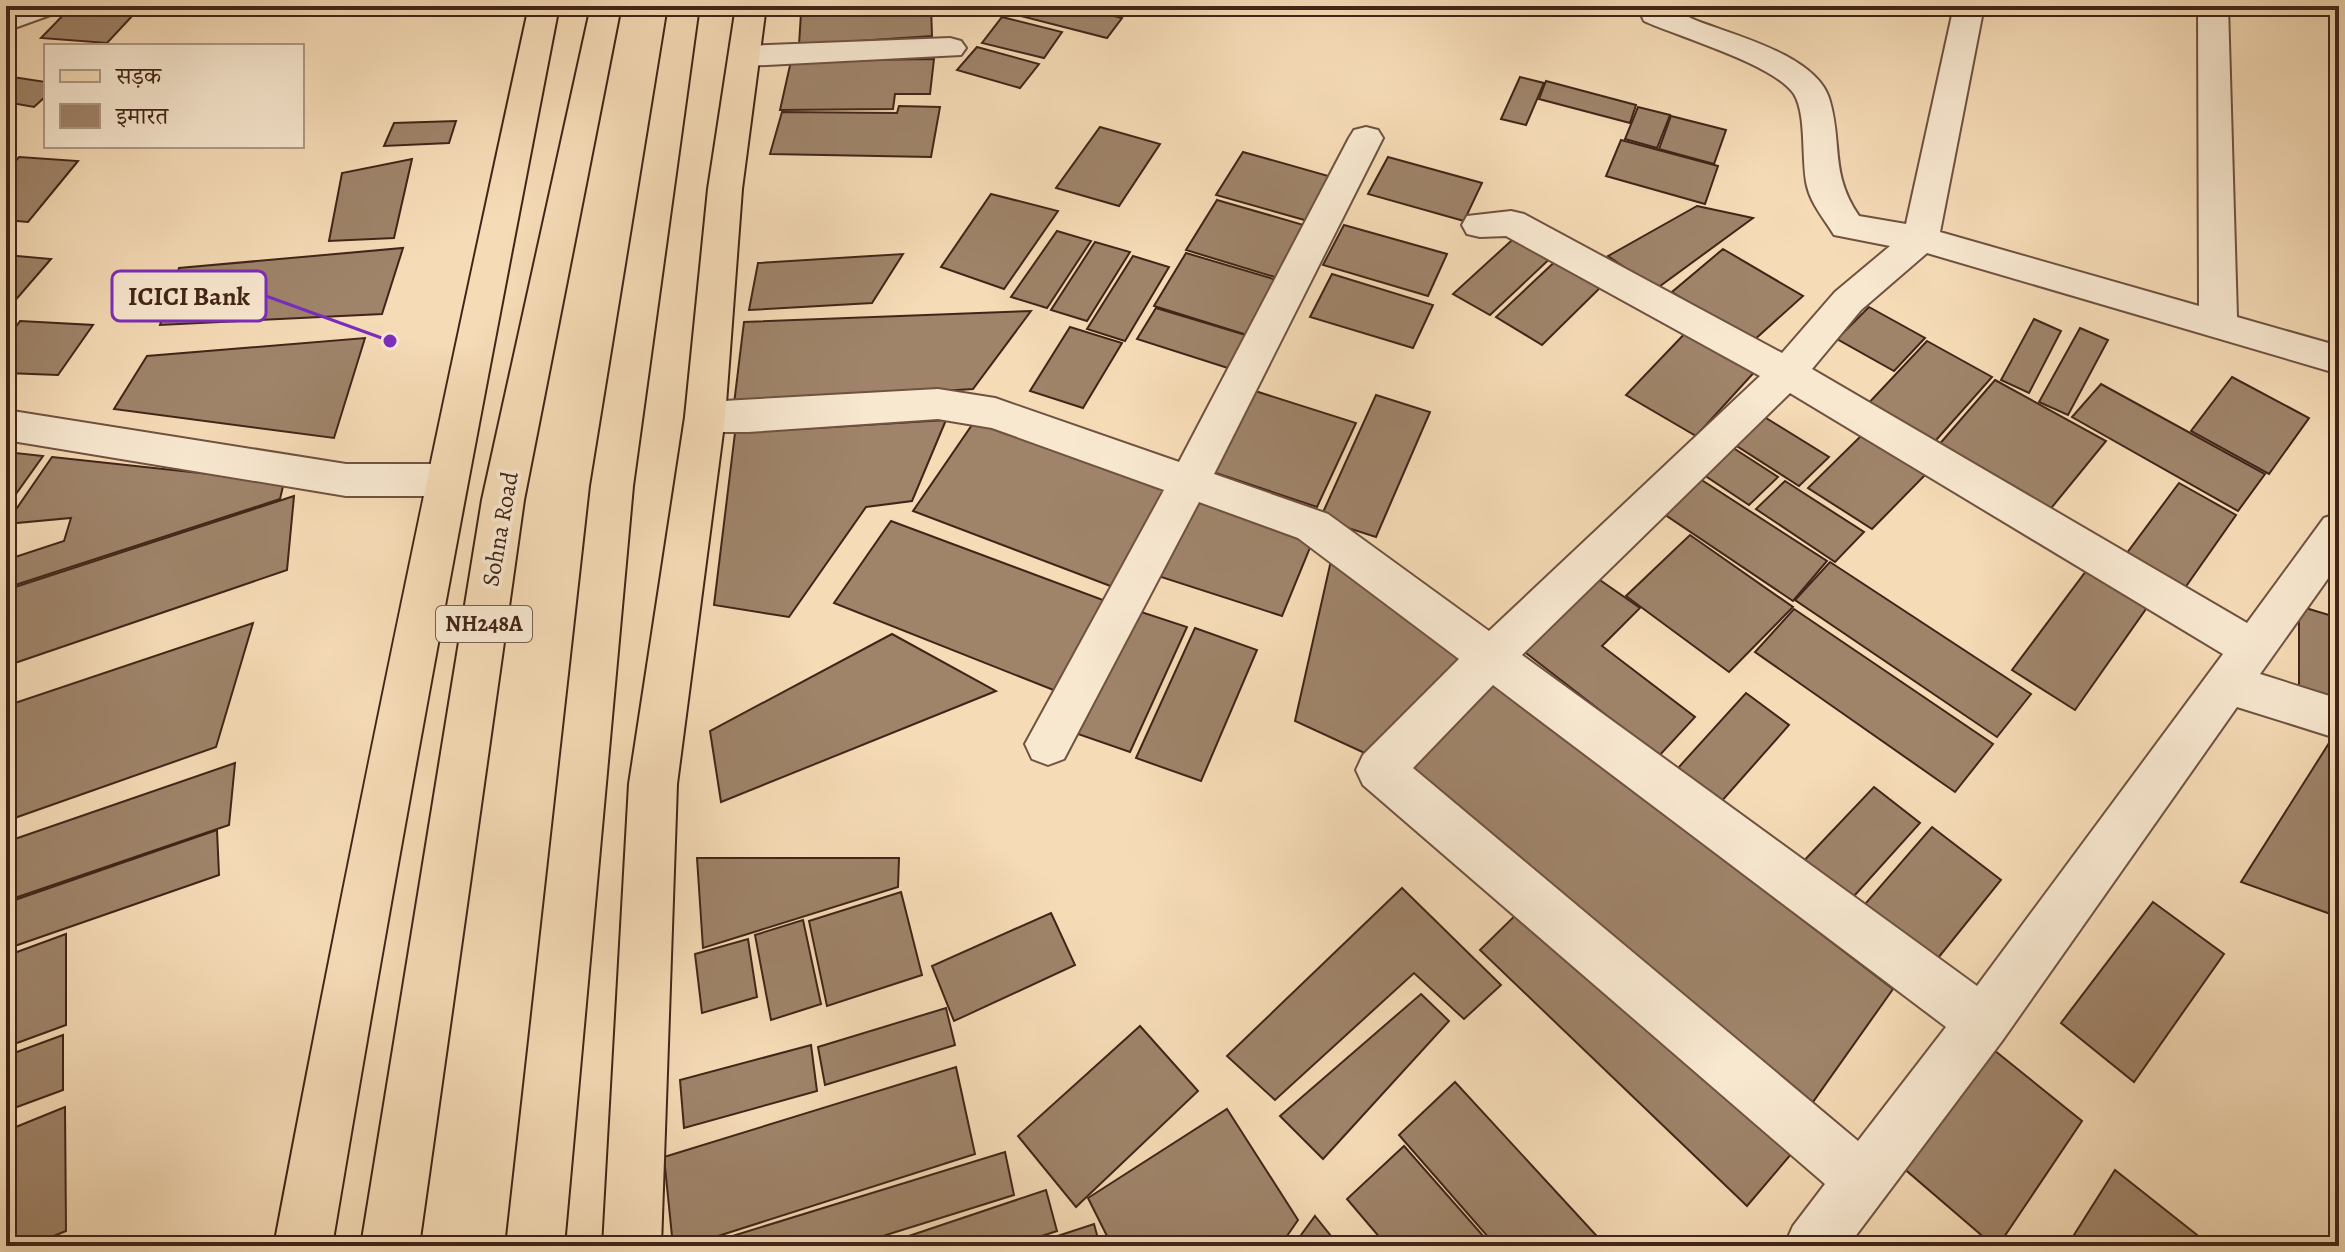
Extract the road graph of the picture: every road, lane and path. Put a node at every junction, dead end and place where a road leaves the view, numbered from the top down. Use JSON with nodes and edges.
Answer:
{"nodes":[{"id":1,"x":45,"y":6,"type":"edge"},
{"id":2,"x":544,"y":6,"type":"edge"},
{"id":3,"x":606,"y":6,"type":"edge"},
{"id":4,"x":684,"y":6,"type":"edge"},
{"id":5,"x":751,"y":6,"type":"edge"},
{"id":6,"x":1652,"y":6,"type":"edge"},
{"id":7,"x":1969,"y":6,"type":"edge"},
{"id":8,"x":2213,"y":6,"type":"edge"},
{"id":9,"x":6,"y":22,"type":"edge"},
{"id":10,"x":950,"y":48,"type":"dead end"},
{"id":11,"x":746,"y":56,"type":"junction"},
{"id":12,"x":1366,"y":138,"type":"dead end"},
{"id":13,"x":1480,"y":225,"type":"dead end"},
{"id":14,"x":1921,"y":239,"type":"junction"},
{"id":15,"x":2218,"y":327,"type":"junction"},
{"id":16,"x":2339,"y":360,"type":"edge"},
{"id":17,"x":1787,"y":373,"type":"junction"},
{"id":18,"x":705,"y":417,"type":"junction"},
{"id":19,"x":6,"y":425,"type":"edge"},
{"id":20,"x":446,"y":480,"type":"junction"},
{"id":21,"x":1189,"y":482,"type":"junction"},
{"id":22,"x":2339,"y":530,"type":"edge"},
{"id":23,"x":1491,"y":657,"type":"junction"},
{"id":24,"x":2240,"y":666,"type":"junction"},
{"id":25,"x":2339,"y":719,"type":"edge"},
{"id":26,"x":1048,"y":744,"type":"dead end"},
{"id":27,"x":1983,"y":1022,"type":"junction"},
{"id":28,"x":1861,"y":1179,"type":"junction"},
{"id":29,"x":303,"y":1246,"type":"edge"},
{"id":30,"x":390,"y":1246,"type":"edge"},
{"id":31,"x":535,"y":1246,"type":"edge"},
{"id":32,"x":632,"y":1246,"type":"edge"},
{"id":33,"x":1813,"y":1246,"type":"edge"}],
"edges":[{"from":1,"to":9,"type":"street"},
{"from":2,"to":20,"type":"main road"},
{"from":3,"to":30,"type":"main road","name":"Sohna Road","number":"NH248A"},
{"from":4,"to":31,"type":"main road"},
{"from":5,"to":11,"type":"main road"},
{"from":6,"to":14,"type":"street"},
{"from":7,"to":14,"type":"street"},
{"from":8,"to":15,"type":"street"},
{"from":10,"to":11,"type":"street"},
{"from":11,"to":18,"type":"main road"},
{"from":12,"to":21,"type":"street"},
{"from":13,"to":17,"type":"street"},
{"from":14,"to":15,"type":"street"},
{"from":14,"to":17,"type":"street"},
{"from":15,"to":16,"type":"street"},
{"from":17,"to":23,"type":"street"},
{"from":17,"to":24,"type":"street"},
{"from":18,"to":21,"type":"street"},
{"from":18,"to":32,"type":"main road"},
{"from":19,"to":20,"type":"street"},
{"from":20,"to":29,"type":"main road"},
{"from":21,"to":23,"type":"street"},
{"from":21,"to":26,"type":"street"},
{"from":22,"to":24,"type":"street"},
{"from":23,"to":27,"type":"street"},
{"from":23,"to":28,"type":"street"},
{"from":24,"to":25,"type":"street"},
{"from":24,"to":27,"type":"street"},
{"from":27,"to":28,"type":"street"},
{"from":28,"to":33,"type":"street"}]}
